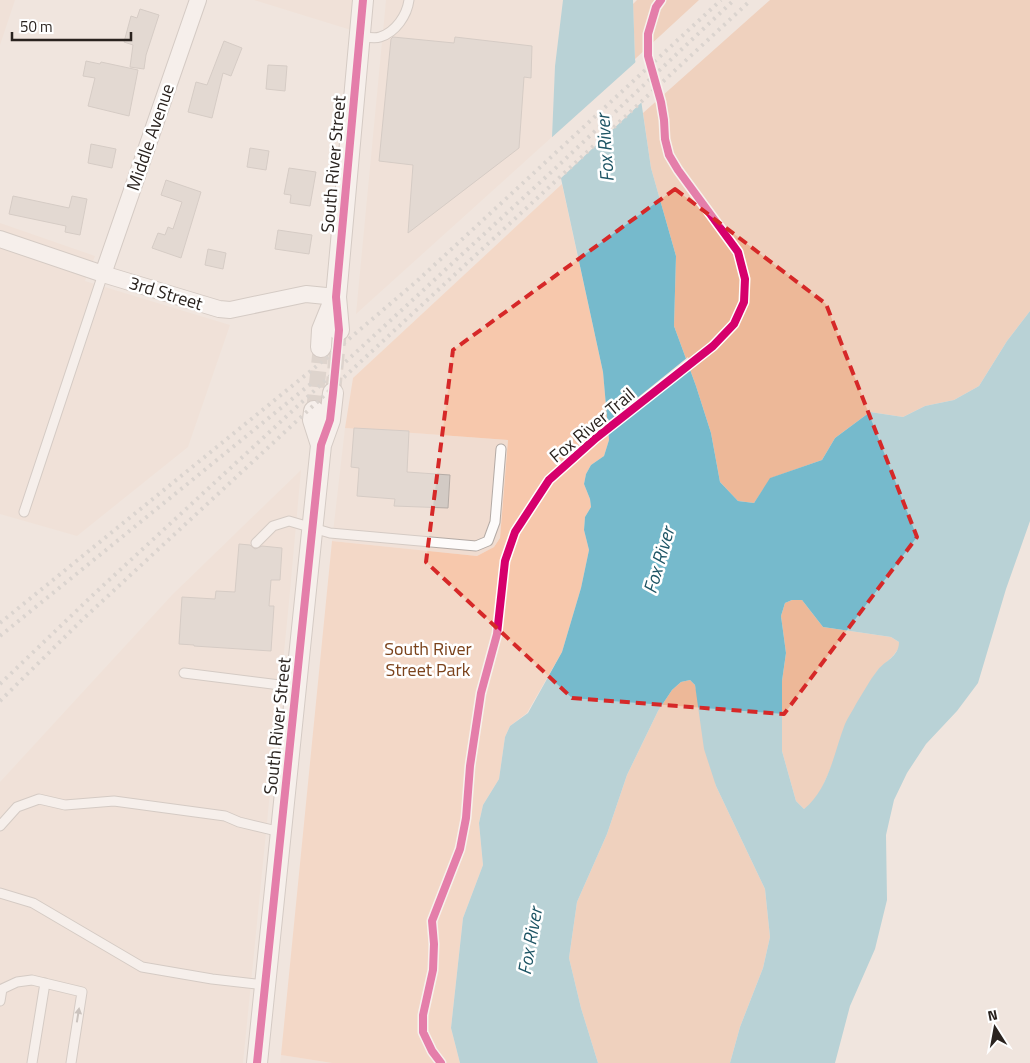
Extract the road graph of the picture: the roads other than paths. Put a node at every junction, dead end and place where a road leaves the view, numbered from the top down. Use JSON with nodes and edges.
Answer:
{"nodes":[{"id":1,"x":198,"y":0,"type":"edge"},
{"id":2,"x":363,"y":0,"type":"edge"},
{"id":3,"x":409,"y":0,"type":"edge"},
{"id":4,"x":359,"y":36,"type":"junction"},
{"id":5,"x":0,"y":239,"type":"edge"},
{"id":6,"x":103,"y":274,"type":"junction"},
{"id":7,"x":336,"y":296,"type":"junction"},
{"id":8,"x":339,"y":330,"type":"tunnel mouth"},
{"id":9,"x":320,"y":347,"type":"tunnel mouth"},
{"id":10,"x":333,"y":393,"type":"tunnel mouth"},
{"id":11,"x":314,"y":411,"type":"tunnel mouth"},
{"id":12,"x":321,"y":445,"type":"junction"},
{"id":13,"x":501,"y":449,"type":"dead end"},
{"id":14,"x":24,"y":512,"type":"dead end"},
{"id":15,"x":312,"y":527,"type":"junction"},
{"id":16,"x":256,"y":543,"type":"dead end"},
{"id":17,"x":184,"y":673,"type":"dead end"},
{"id":18,"x":296,"y":687,"type":"junction"},
{"id":19,"x":0,"y":826,"type":"edge"},
{"id":20,"x":281,"y":832,"type":"junction"},
{"id":21,"x":0,"y":893,"type":"edge"},
{"id":22,"x":45,"y":983,"type":"junction"},
{"id":23,"x":266,"y":985,"type":"junction"},
{"id":24,"x":0,"y":1001,"type":"edge"},
{"id":25,"x":32,"y":1063,"type":"edge"},
{"id":26,"x":71,"y":1063,"type":"edge"},
{"id":27,"x":258,"y":1063,"type":"edge"}],
"edges":[{"from":1,"to":6,"type":"street","name":"Middle Avenue"},
{"from":2,"to":4,"type":"street","name":"South River Street"},
{"from":3,"to":4,"type":"lane"},
{"from":4,"to":7,"type":"street","name":"South River Street"},
{"from":5,"to":6,"type":"street","name":"3rd Street"},
{"from":6,"to":7,"type":"street","name":"3rd Street"},
{"from":6,"to":14,"type":"lane"},
{"from":7,"to":8,"type":"street","name":"South River Street"},
{"from":7,"to":9,"type":"street","name":"South River Street"},
{"from":10,"to":12,"type":"street","name":"South River Street"},
{"from":11,"to":12,"type":"street","name":"South River Street"},
{"from":12,"to":15,"type":"street","name":"South River Street"},
{"from":13,"to":15,"type":"lane"},
{"from":15,"to":16,"type":"lane"},
{"from":15,"to":18,"type":"street","name":"South River Street"},
{"from":17,"to":18,"type":"lane"},
{"from":18,"to":20,"type":"street","name":"South River Street"},
{"from":19,"to":20,"type":"lane"},
{"from":20,"to":23,"type":"street","name":"South River Street"},
{"from":21,"to":23,"type":"lane"},
{"from":22,"to":24,"type":"lane"},
{"from":22,"to":25,"type":"lane"},
{"from":26,"to":22,"type":"lane","one_way":true},
{"from":23,"to":27,"type":"street","name":"South River Street"}]}
